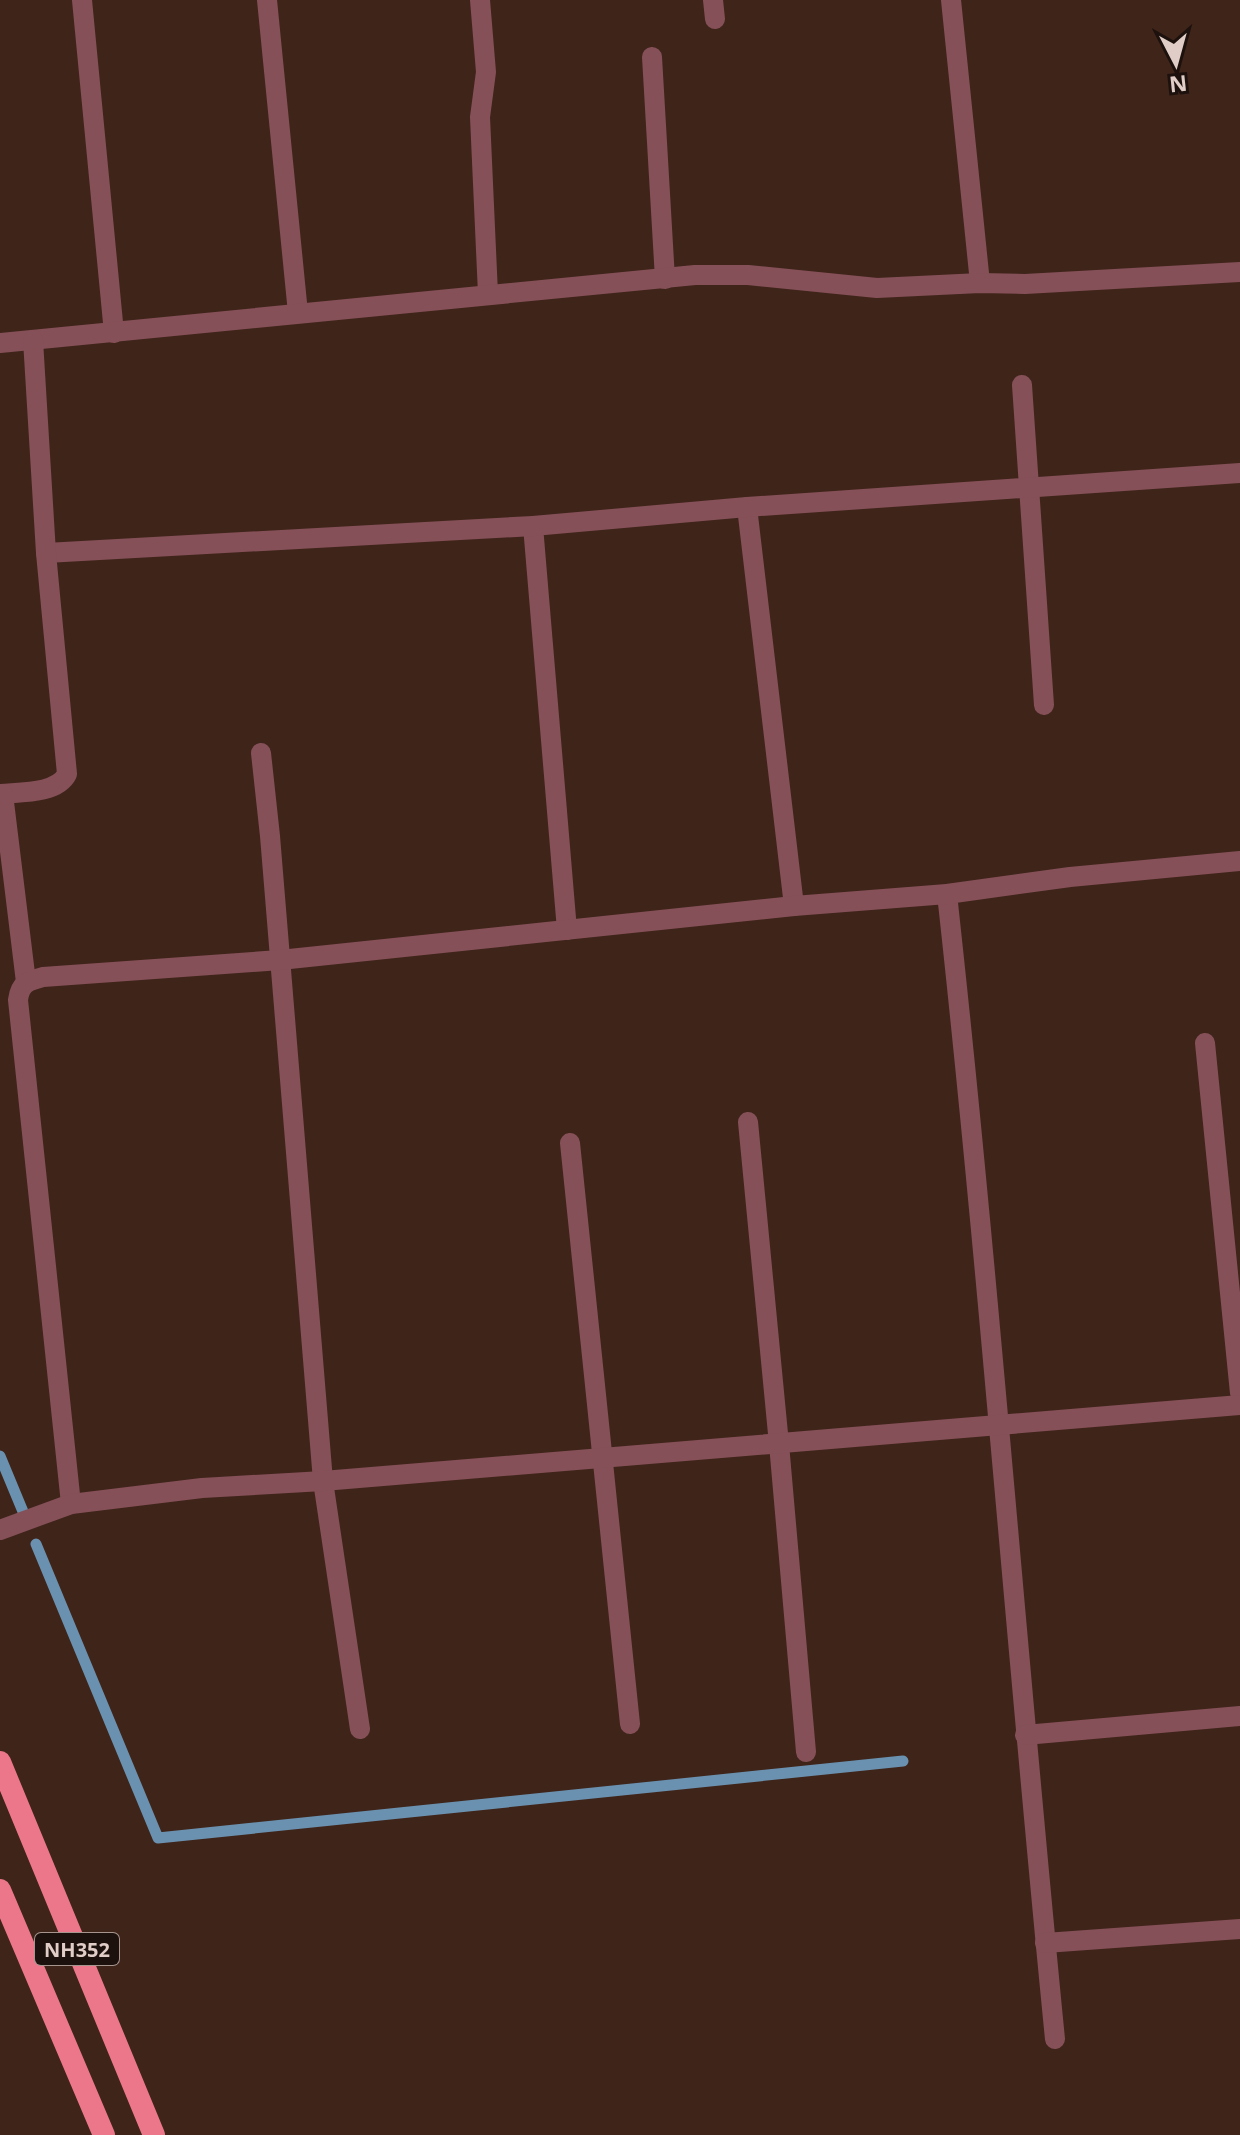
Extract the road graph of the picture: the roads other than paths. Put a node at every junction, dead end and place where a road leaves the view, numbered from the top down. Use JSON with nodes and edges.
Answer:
{"nodes":[{"id":1,"x":82,"y":0,"type":"edge"},
{"id":2,"x":267,"y":0,"type":"edge"},
{"id":3,"x":480,"y":0,"type":"edge"},
{"id":4,"x":951,"y":0,"type":"edge"},
{"id":5,"x":652,"y":57,"type":"dead end"},
{"id":6,"x":1240,"y":272,"type":"edge"},
{"id":7,"x":665,"y":279,"type":"junction"},
{"id":8,"x":980,"y":283,"type":"junction"},
{"id":9,"x":488,"y":294,"type":"junction"},
{"id":10,"x":298,"y":313,"type":"junction"},
{"id":11,"x":114,"y":333,"type":"junction"},
{"id":12,"x":33,"y":340,"type":"junction"},
{"id":13,"x":0,"y":343,"type":"edge"},
{"id":14,"x":1022,"y":385,"type":"dead end"},
{"id":15,"x":1240,"y":473,"type":"edge"},
{"id":16,"x":1029,"y":489,"type":"junction"},
{"id":17,"x":747,"y":507,"type":"junction"},
{"id":18,"x":533,"y":526,"type":"junction"},
{"id":19,"x":46,"y":553,"type":"junction"},
{"id":20,"x":1044,"y":705,"type":"dead end"},
{"id":21,"x":261,"y":753,"type":"dead end"},
{"id":22,"x":2,"y":794,"type":"edge"},
{"id":23,"x":1240,"y":861,"type":"edge"},
{"id":24,"x":947,"y":894,"type":"junction"},
{"id":25,"x":794,"y":906,"type":"junction"},
{"id":26,"x":567,"y":930,"type":"junction"},
{"id":27,"x":280,"y":960,"type":"junction"},
{"id":28,"x":26,"y":982,"type":"junction"},
{"id":29,"x":1205,"y":1043,"type":"dead end"},
{"id":30,"x":748,"y":1122,"type":"dead end"},
{"id":31,"x":570,"y":1143,"type":"dead end"},
{"id":32,"x":1240,"y":1393,"type":"edge"},
{"id":33,"x":1240,"y":1405,"type":"edge"},
{"id":34,"x":1000,"y":1424,"type":"junction"},
{"id":35,"x":779,"y":1444,"type":"junction"},
{"id":36,"x":600,"y":1457,"type":"junction"},
{"id":37,"x":323,"y":1481,"type":"junction"},
{"id":38,"x":71,"y":1504,"type":"junction"},
{"id":39,"x":0,"y":1530,"type":"edge"},
{"id":40,"x":1240,"y":1716,"type":"edge"},
{"id":41,"x":630,"y":1724,"type":"dead end"},
{"id":42,"x":360,"y":1729,"type":"dead end"},
{"id":43,"x":1025,"y":1735,"type":"junction"},
{"id":44,"x":806,"y":1752,"type":"dead end"},
{"id":45,"x":0,"y":1762,"type":"edge"},
{"id":46,"x":0,"y":1890,"type":"edge"},
{"id":47,"x":1240,"y":1929,"type":"edge"},
{"id":48,"x":1045,"y":1943,"type":"junction"},
{"id":49,"x":1055,"y":2039,"type":"dead end"},
{"id":50,"x":104,"y":2135,"type":"edge"},
{"id":51,"x":154,"y":2135,"type":"edge"}],
"edges":[{"from":1,"to":11,"type":"street"},
{"from":2,"to":10,"type":"street"},
{"from":3,"to":9,"type":"street"},
{"from":4,"to":8,"type":"street"},
{"from":5,"to":7,"type":"street"},
{"from":6,"to":8,"type":"street"},
{"from":7,"to":8,"type":"street"},
{"from":7,"to":9,"type":"street"},
{"from":9,"to":10,"type":"street"},
{"from":10,"to":11,"type":"street"},
{"from":11,"to":12,"type":"street"},
{"from":12,"to":13,"type":"street"},
{"from":12,"to":19,"type":"street"},
{"from":14,"to":16,"type":"street"},
{"from":15,"to":16,"type":"street"},
{"from":16,"to":17,"type":"street"},
{"from":16,"to":20,"type":"street"},
{"from":17,"to":18,"type":"street"},
{"from":17,"to":25,"type":"street"},
{"from":18,"to":19,"type":"street"},
{"from":18,"to":26,"type":"street"},
{"from":19,"to":22,"type":"street"},
{"from":21,"to":27,"type":"street"},
{"from":22,"to":28,"type":"street"},
{"from":23,"to":24,"type":"street"},
{"from":24,"to":25,"type":"street"},
{"from":24,"to":34,"type":"street"},
{"from":25,"to":26,"type":"street"},
{"from":26,"to":27,"type":"street"},
{"from":27,"to":28,"type":"street"},
{"from":27,"to":37,"type":"street"},
{"from":28,"to":38,"type":"street"},
{"from":29,"to":32,"type":"street"},
{"from":30,"to":35,"type":"street"},
{"from":31,"to":36,"type":"street"},
{"from":33,"to":34,"type":"street"},
{"from":34,"to":35,"type":"street"},
{"from":34,"to":43,"type":"street"},
{"from":35,"to":36,"type":"street"},
{"from":35,"to":44,"type":"street"},
{"from":36,"to":37,"type":"street"},
{"from":36,"to":41,"type":"street"},
{"from":37,"to":38,"type":"street"},
{"from":37,"to":42,"type":"street"},
{"from":38,"to":39,"type":"street"},
{"from":40,"to":43,"type":"street"},
{"from":43,"to":48,"type":"street"},
{"from":45,"to":51,"type":"highway","number":"NH352"},
{"from":46,"to":50,"type":"highway","number":"NH352"},
{"from":47,"to":48,"type":"street"},
{"from":48,"to":49,"type":"street"}]}
